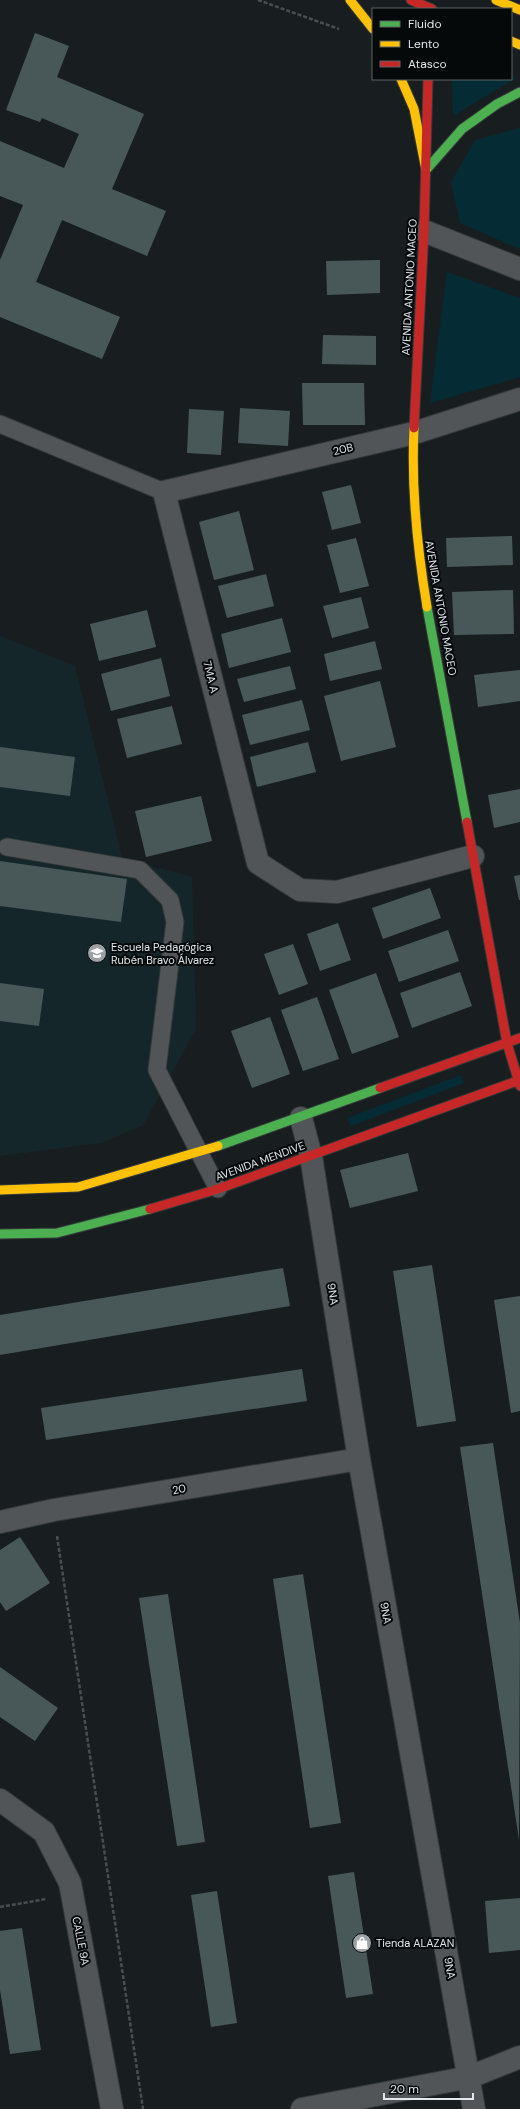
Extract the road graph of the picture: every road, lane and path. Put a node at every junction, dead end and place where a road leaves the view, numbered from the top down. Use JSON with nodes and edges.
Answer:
{"nodes":[{"id":1,"x":258,"y":0,"type":"edge"},
{"id":2,"x":350,"y":0,"type":"edge"},
{"id":3,"x":411,"y":0,"type":"edge"},
{"id":4,"x":496,"y":0,"type":"edge"},
{"id":5,"x":428,"y":6,"type":"edge"},
{"id":6,"x":520,"y":10,"type":"edge"},
{"id":7,"x":372,"y":28,"type":"edge"},
{"id":8,"x":344,"y":31,"type":"dead end"},
{"id":9,"x":401,"y":80,"type":"edge"},
{"id":10,"x":428,"y":80,"type":"edge"},
{"id":11,"x":520,"y":92,"type":"edge"},
{"id":12,"x":426,"y":170,"type":"junction"},
{"id":13,"x":424,"y":230,"type":"junction"},
{"id":14,"x":520,"y":269,"type":"edge"},
{"id":15,"x":520,"y":399,"type":"edge"},
{"id":16,"x":0,"y":424,"type":"edge"},
{"id":17,"x":414,"y":433,"type":"junction"},
{"id":18,"x":164,"y":492,"type":"junction"},
{"id":19,"x":7,"y":847,"type":"dead end"},
{"id":20,"x":473,"y":856,"type":"junction"},
{"id":21,"x":520,"y":1038,"type":"edge"},
{"id":22,"x":508,"y":1043,"type":"junction"},
{"id":23,"x":519,"y":1082,"type":"edge"},
{"id":24,"x":301,"y":1118,"type":"junction"},
{"id":25,"x":199,"y":1153,"type":"junction"},
{"id":26,"x":311,"y":1156,"type":"junction"},
{"id":27,"x":0,"y":1190,"type":"edge"},
{"id":28,"x":218,"y":1190,"type":"junction"},
{"id":29,"x":0,"y":1234,"type":"edge"},
{"id":30,"x":359,"y":1459,"type":"junction"},
{"id":31,"x":54,"y":1510,"type":"junction"},
{"id":32,"x":0,"y":1522,"type":"edge"},
{"id":33,"x":0,"y":1800,"type":"edge"},
{"id":34,"x":72,"y":1895,"type":"junction"},
{"id":35,"x":0,"y":1907,"type":"edge"},
{"id":36,"x":520,"y":2057,"type":"edge"},
{"id":37,"x":470,"y":2077,"type":"junction"},
{"id":38,"x":112,"y":2109,"type":"edge"},
{"id":39,"x":143,"y":2109,"type":"edge"},
{"id":40,"x":302,"y":2109,"type":"edge"},
{"id":41,"x":474,"y":2109,"type":"edge"}],
"edges":[{"from":1,"to":8,"type":"path"},
{"from":2,"to":7,"type":"main road"},
{"from":3,"to":5,"type":"main road"},
{"from":4,"to":6,"type":"main road"},
{"from":9,"to":12,"type":"main road"},
{"from":10,"to":12,"type":"main road","name":"AVENIDA ANTONIO MACEO"},
{"from":11,"to":12,"type":"main road"},
{"from":12,"to":13,"type":"main road","name":"AVENIDA ANTONIO MACEO"},
{"from":13,"to":14,"type":"street"},
{"from":13,"to":17,"type":"main road","name":"AVENIDA ANTONIO MACEO"},
{"from":15,"to":17,"type":"street","name":"20B"},
{"from":16,"to":18,"type":"lane"},
{"from":17,"to":18,"type":"street","name":"20B"},
{"from":17,"to":20,"type":"main road","name":"AVENIDA ANTONIO MACEO"},
{"from":18,"to":20,"type":"street","name":"7MA A"},
{"from":19,"to":25,"type":"lane"},
{"from":20,"to":22,"type":"main road","name":"AVENIDA ANTONIO MACEO"},
{"from":21,"to":22,"type":"main road"},
{"from":22,"to":23,"type":"main road","name":"AVENIDA ANTONIO MACEO"},
{"from":22,"to":24,"type":"main road"},
{"from":23,"to":26,"type":"main road","name":"AVENIDA MENDIVE"},
{"from":24,"to":25,"type":"main road"},
{"from":24,"to":26,"type":"street","name":"9NA"},
{"from":25,"to":27,"type":"main road"},
{"from":25,"to":28,"type":"lane"},
{"from":26,"to":28,"type":"main road","name":"AVENIDA MENDIVE"},
{"from":26,"to":30,"type":"street","name":"9NA"},
{"from":28,"to":29,"type":"main road","name":"AVENIDA MENDIVE"},
{"from":30,"to":31,"type":"street","name":"20"},
{"from":30,"to":37,"type":"street","name":"9NA"},
{"from":31,"to":32,"type":"street","name":"20"},
{"from":31,"to":39,"type":"path"},
{"from":33,"to":34,"type":"street","name":"CALLE 9A"},
{"from":34,"to":35,"type":"path"},
{"from":34,"to":38,"type":"street","name":"CALLE 9A"},
{"from":36,"to":37,"type":"street"},
{"from":37,"to":40,"type":"street"},
{"from":37,"to":41,"type":"street","name":"9NA"}]}
